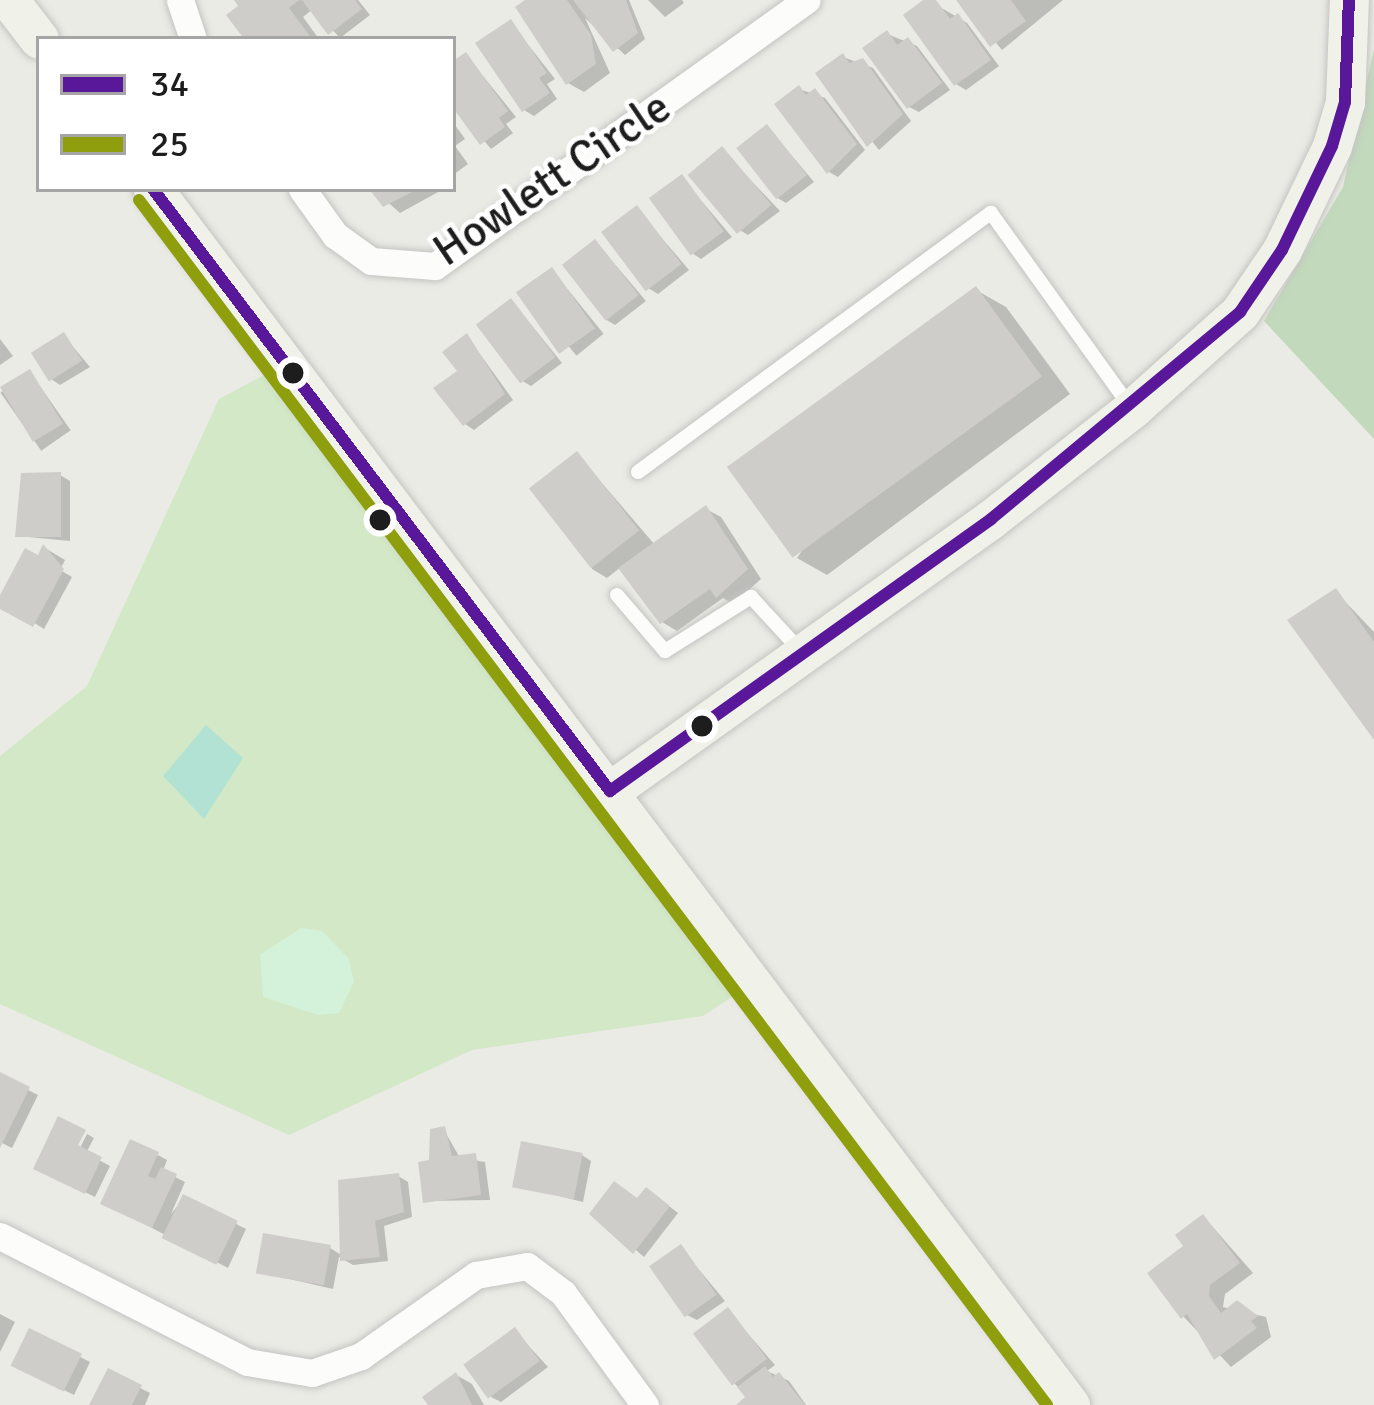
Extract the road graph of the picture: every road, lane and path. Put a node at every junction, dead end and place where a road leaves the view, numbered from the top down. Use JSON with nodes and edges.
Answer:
{"nodes":[{"id":1,"x":9,"y":0,"type":"edge"},
{"id":2,"x":179,"y":0,"type":"edge"},
{"id":3,"x":807,"y":0,"type":"edge"},
{"id":4,"x":1349,"y":0,"type":"edge"},
{"id":5,"x":36,"y":36,"type":"edge"},
{"id":6,"x":192,"y":36,"type":"edge"},
{"id":7,"x":155,"y":192,"type":"edge"},
{"id":8,"x":304,"y":192,"type":"edge"},
{"id":9,"x":1132,"y":410,"type":"junction"},
{"id":10,"x":638,"y":472,"type":"dead end"},
{"id":11,"x":617,"y":595,"type":"dead end"},
{"id":12,"x":804,"y":654,"type":"junction"},
{"id":13,"x":610,"y":791,"type":"junction"},
{"id":14,"x":0,"y":1236,"type":"edge"},
{"id":15,"x":645,"y":1405,"type":"edge"},
{"id":16,"x":1070,"y":1405,"type":"edge"}],
"edges":[{"from":1,"to":5,"type":"main road"},
{"from":2,"to":6,"type":"street"},
{"from":3,"to":8,"type":"street","name":"Howlett Circle"},
{"from":4,"to":9,"type":"main road"},
{"from":7,"to":13,"type":"main road"},
{"from":9,"to":10,"type":"lane"},
{"from":9,"to":12,"type":"main road"},
{"from":11,"to":12,"type":"lane"},
{"from":12,"to":13,"type":"main road"},
{"from":13,"to":16,"type":"main road"},
{"from":14,"to":15,"type":"street"}]}
